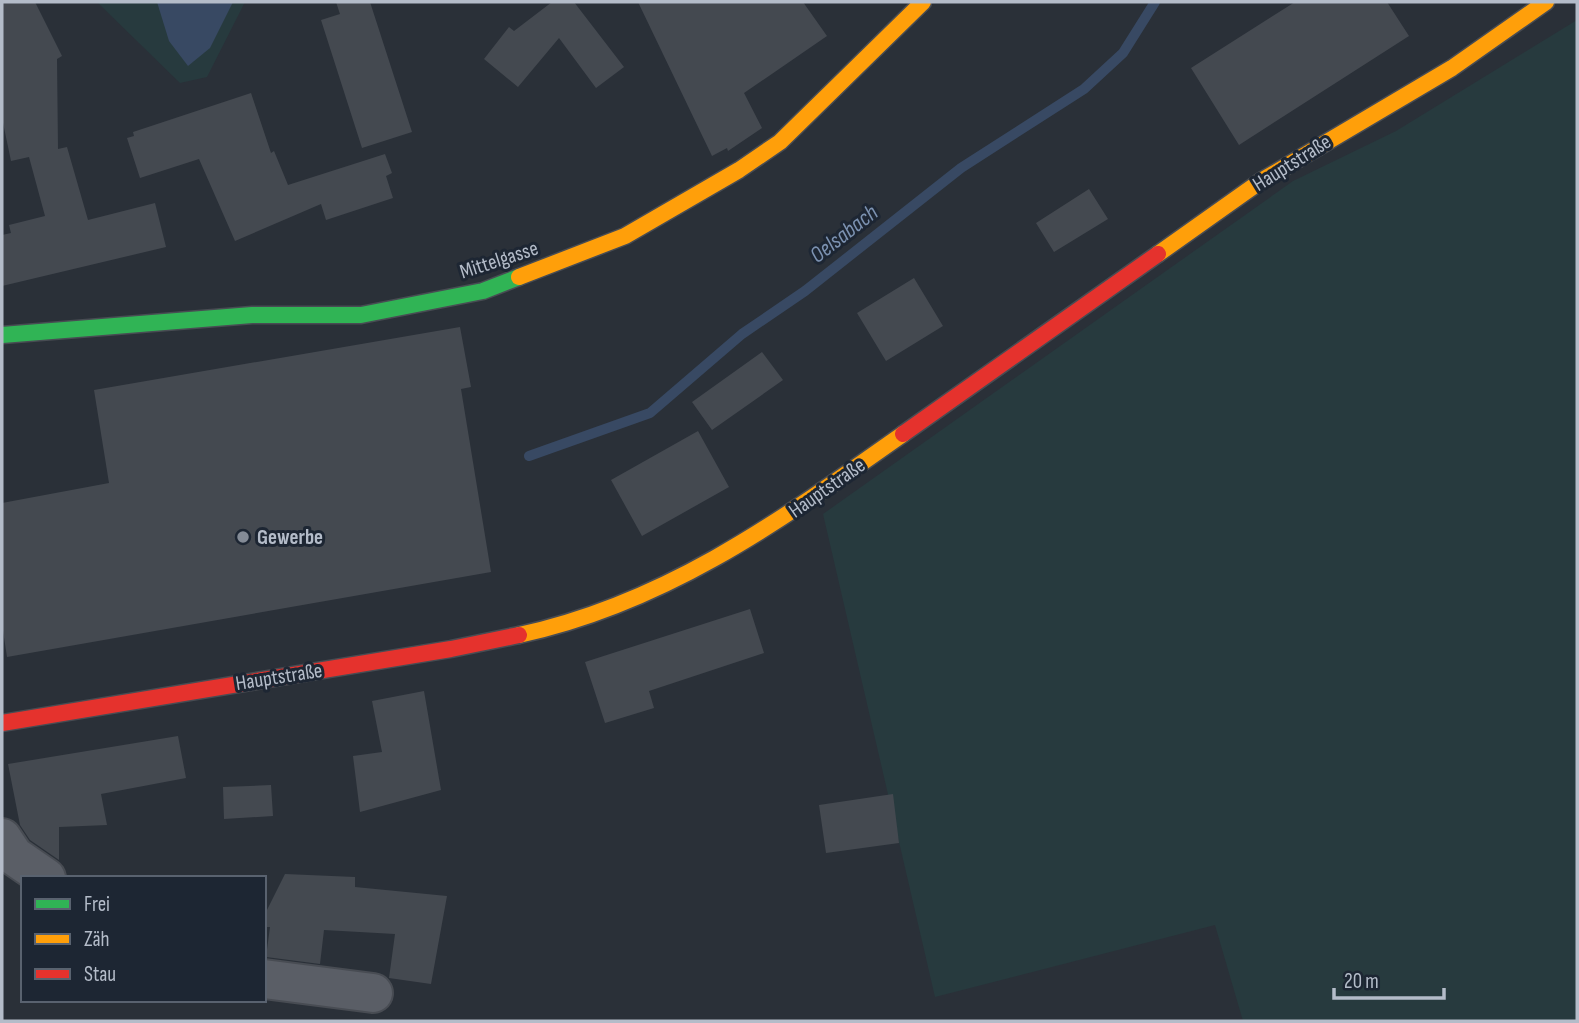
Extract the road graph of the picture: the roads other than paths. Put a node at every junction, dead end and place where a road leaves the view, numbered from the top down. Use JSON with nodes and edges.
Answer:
{"nodes":[{"id":1,"x":923,"y":2,"type":"edge"},
{"id":2,"x":1546,"y":2,"type":"edge"},
{"id":3,"x":2,"y":335,"type":"edge"},
{"id":4,"x":2,"y":723,"type":"edge"},
{"id":5,"x":2,"y":838,"type":"edge"},
{"id":6,"x":43,"y":876,"type":"edge"},
{"id":7,"x":266,"y":979,"type":"edge"},
{"id":8,"x":373,"y":993,"type":"dead end"}],
"edges":[{"from":1,"to":3,"type":"main road","name":"Mittelgasse"},
{"from":2,"to":4,"type":"main road","name":"Hauptstraße"},
{"from":5,"to":6,"type":"street"},
{"from":7,"to":8,"type":"street"}]}
